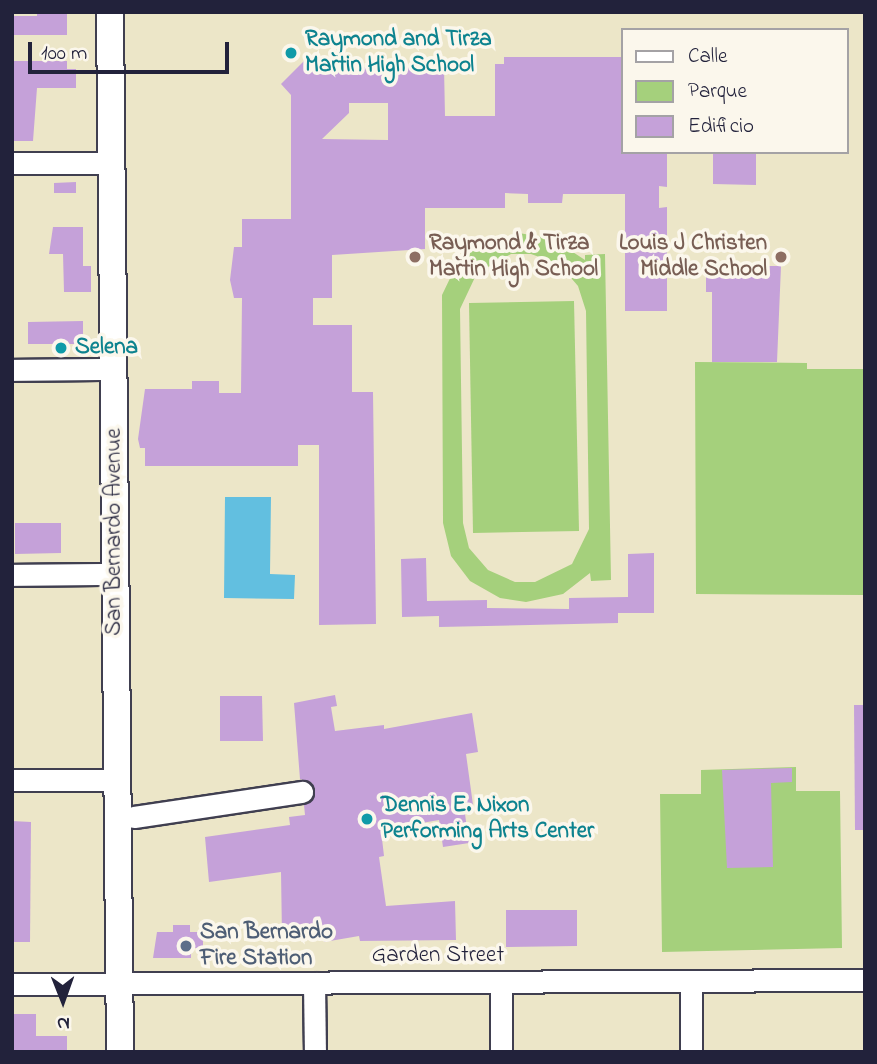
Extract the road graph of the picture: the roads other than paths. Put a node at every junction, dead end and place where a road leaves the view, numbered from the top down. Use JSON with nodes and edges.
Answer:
{"nodes":[{"id":1,"x":110,"y":12,"type":"edge"},
{"id":2,"x":12,"y":163,"type":"edge"},
{"id":3,"x":112,"y":163,"type":"junction"},
{"id":4,"x":12,"y":369,"type":"edge"},
{"id":5,"x":115,"y":369,"type":"junction"},
{"id":6,"x":115,"y":574,"type":"junction"},
{"id":7,"x":12,"y":575,"type":"edge"},
{"id":8,"x":12,"y":780,"type":"edge"},
{"id":9,"x":118,"y":780,"type":"junction"},
{"id":10,"x":302,"y":792,"type":"dead end"},
{"id":11,"x":134,"y":817,"type":"dead end"},
{"id":12,"x":865,"y":980,"type":"edge"},
{"id":13,"x":691,"y":981,"type":"junction"},
{"id":14,"x":501,"y":982,"type":"junction"},
{"id":15,"x":314,"y":983,"type":"junction"},
{"id":16,"x":12,"y":984,"type":"edge"},
{"id":17,"x":120,"y":984,"type":"junction"},
{"id":18,"x":120,"y":1052,"type":"edge"},
{"id":19,"x":315,"y":1052,"type":"edge"},
{"id":20,"x":501,"y":1052,"type":"edge"},
{"id":21,"x":691,"y":1052,"type":"edge"}],
"edges":[{"from":1,"to":3,"type":"main road","name":"San Bernardo Avenue"},
{"from":2,"to":3,"type":"street"},
{"from":3,"to":5,"type":"main road","name":"San Bernardo Avenue"},
{"from":4,"to":5,"type":"street"},
{"from":5,"to":6,"type":"main road","name":"San Bernardo Avenue"},
{"from":6,"to":7,"type":"street"},
{"from":6,"to":9,"type":"main road","name":"San Bernardo Avenue"},
{"from":8,"to":9,"type":"street"},
{"from":9,"to":17,"type":"main road","name":"San Bernardo Avenue"},
{"from":10,"to":11,"type":"street"},
{"from":12,"to":13,"type":"street","name":"Garden Street"},
{"from":13,"to":14,"type":"street","name":"Garden Street"},
{"from":13,"to":21,"type":"street"},
{"from":14,"to":15,"type":"street","name":"Garden Street"},
{"from":14,"to":20,"type":"street"},
{"from":15,"to":17,"type":"street","name":"Garden Street"},
{"from":15,"to":19,"type":"street"},
{"from":16,"to":17,"type":"street","name":"Garden Street"},
{"from":17,"to":18,"type":"main road","name":"San Bernardo Avenue"}]}
